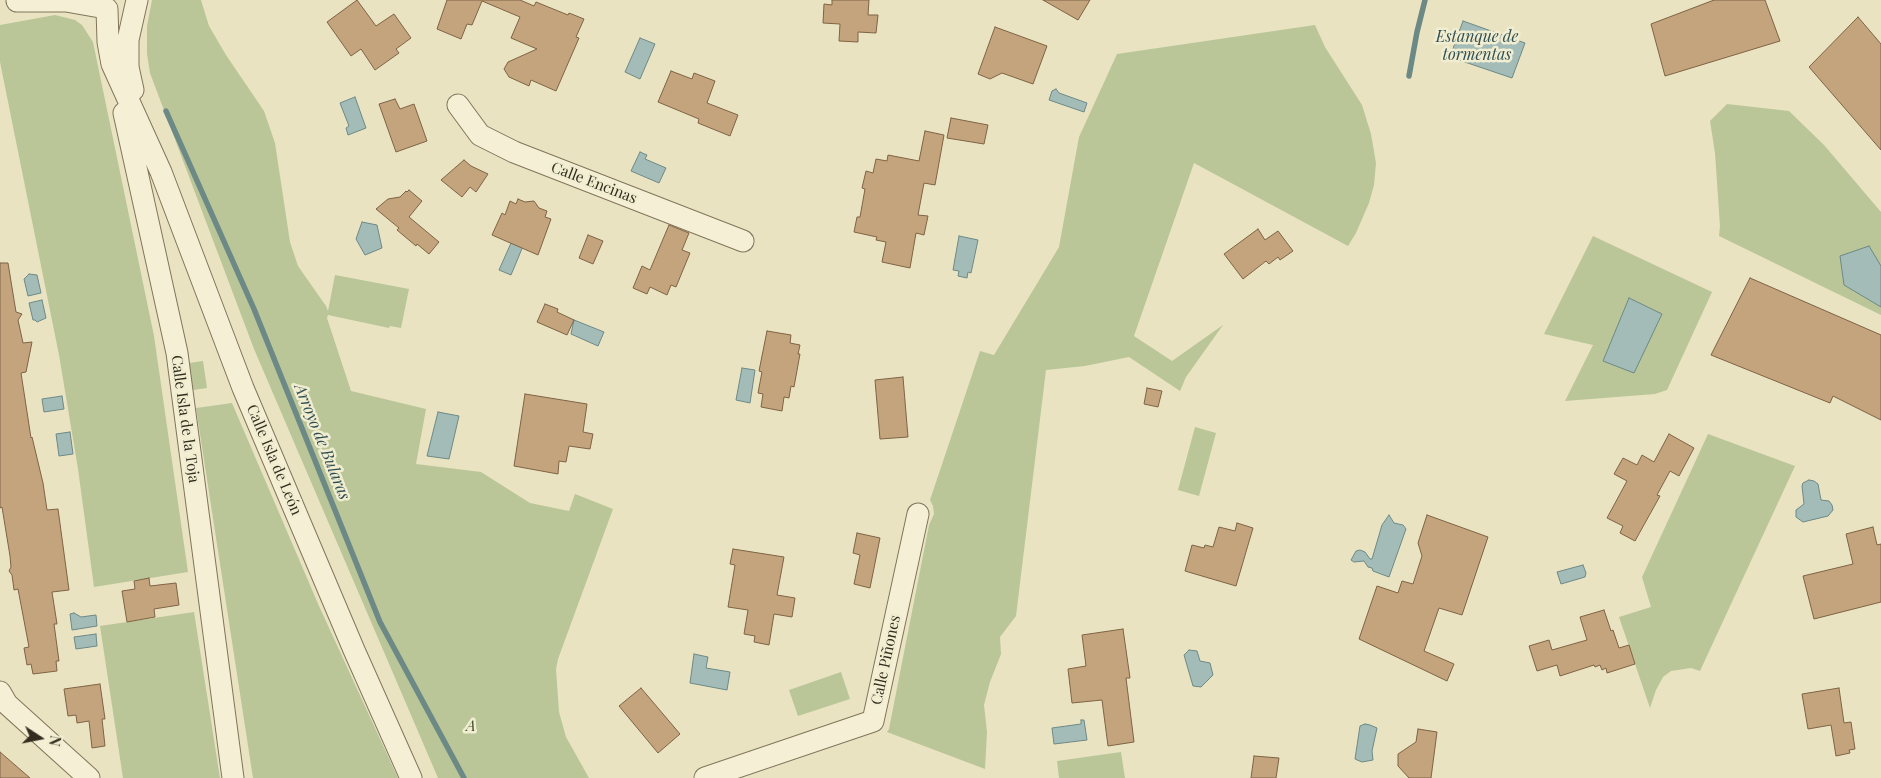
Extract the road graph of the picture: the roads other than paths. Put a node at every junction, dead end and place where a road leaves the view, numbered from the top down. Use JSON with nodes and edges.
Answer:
{"nodes":[{"id":1,"x":136,"y":0,"type":"edge"},
{"id":2,"x":12,"y":2,"type":"edge"},
{"id":3,"x":101,"y":5,"type":"edge"},
{"id":4,"x":112,"y":64,"type":"junction"},
{"id":5,"x":458,"y":105,"type":"dead end"},
{"id":6,"x":146,"y":139,"type":"junction"},
{"id":7,"x":744,"y":241,"type":"dead end"},
{"id":8,"x":918,"y":514,"type":"dead end"},
{"id":9,"x":0,"y":692,"type":"edge"},
{"id":10,"x":89,"y":778,"type":"edge"},
{"id":11,"x":233,"y":778,"type":"edge"},
{"id":12,"x":411,"y":778,"type":"edge"},
{"id":13,"x":705,"y":778,"type":"edge"}],
"edges":[{"from":1,"to":3,"type":"street","name":"Calle Isla de León"},
{"from":1,"to":6,"type":"street","name":"Calle Isla de León"},
{"from":2,"to":3,"type":"street"},
{"from":3,"to":4,"type":"street","name":"Calle Isla de León"},
{"from":4,"to":6,"type":"street","name":"Calle Isla de León"},
{"from":4,"to":11,"type":"street","name":"Calle Isla de la Toja"},
{"from":5,"to":7,"type":"street","name":"Calle Encinas"},
{"from":6,"to":12,"type":"street","name":"Calle Isla de León"},
{"from":8,"to":13,"type":"street","name":"Calle Piñones"},
{"from":9,"to":10,"type":"street"}]}
